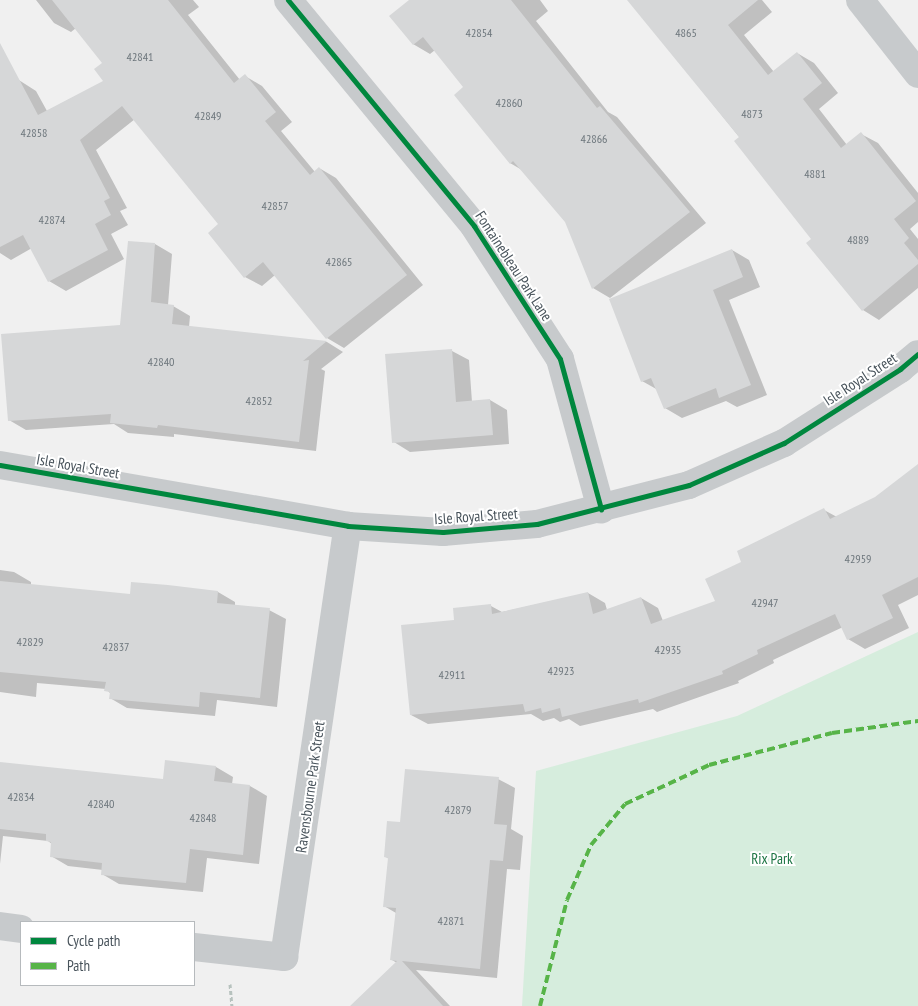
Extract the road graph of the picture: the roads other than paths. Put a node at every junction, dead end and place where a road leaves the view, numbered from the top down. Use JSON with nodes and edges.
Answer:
{"nodes":[{"id":1,"x":288,"y":0,"type":"edge"},
{"id":2,"x":860,"y":0,"type":"edge"},
{"id":3,"x":918,"y":74,"type":"edge"},
{"id":4,"x":918,"y":354,"type":"edge"},
{"id":5,"x":0,"y":465,"type":"edge"},
{"id":6,"x":601,"y":509,"type":"junction"},
{"id":7,"x":348,"y":526,"type":"junction"},
{"id":8,"x":0,"y":926,"type":"edge"},
{"id":9,"x":20,"y":929,"type":"edge"},
{"id":10,"x":195,"y":947,"type":"edge"}],
"edges":[{"from":1,"to":6,"type":"street","name":"Fontainebleau Park Lane"},
{"from":2,"to":3,"type":"street"},
{"from":4,"to":6,"type":"street","name":"Isle Royal Street"},
{"from":5,"to":7,"type":"street","name":"Isle Royal Street"},
{"from":6,"to":7,"type":"street","name":"Isle Royal Street"},
{"from":7,"to":10,"type":"street","name":"Ravensbourne Park Street"},
{"from":8,"to":9,"type":"street"}]}
